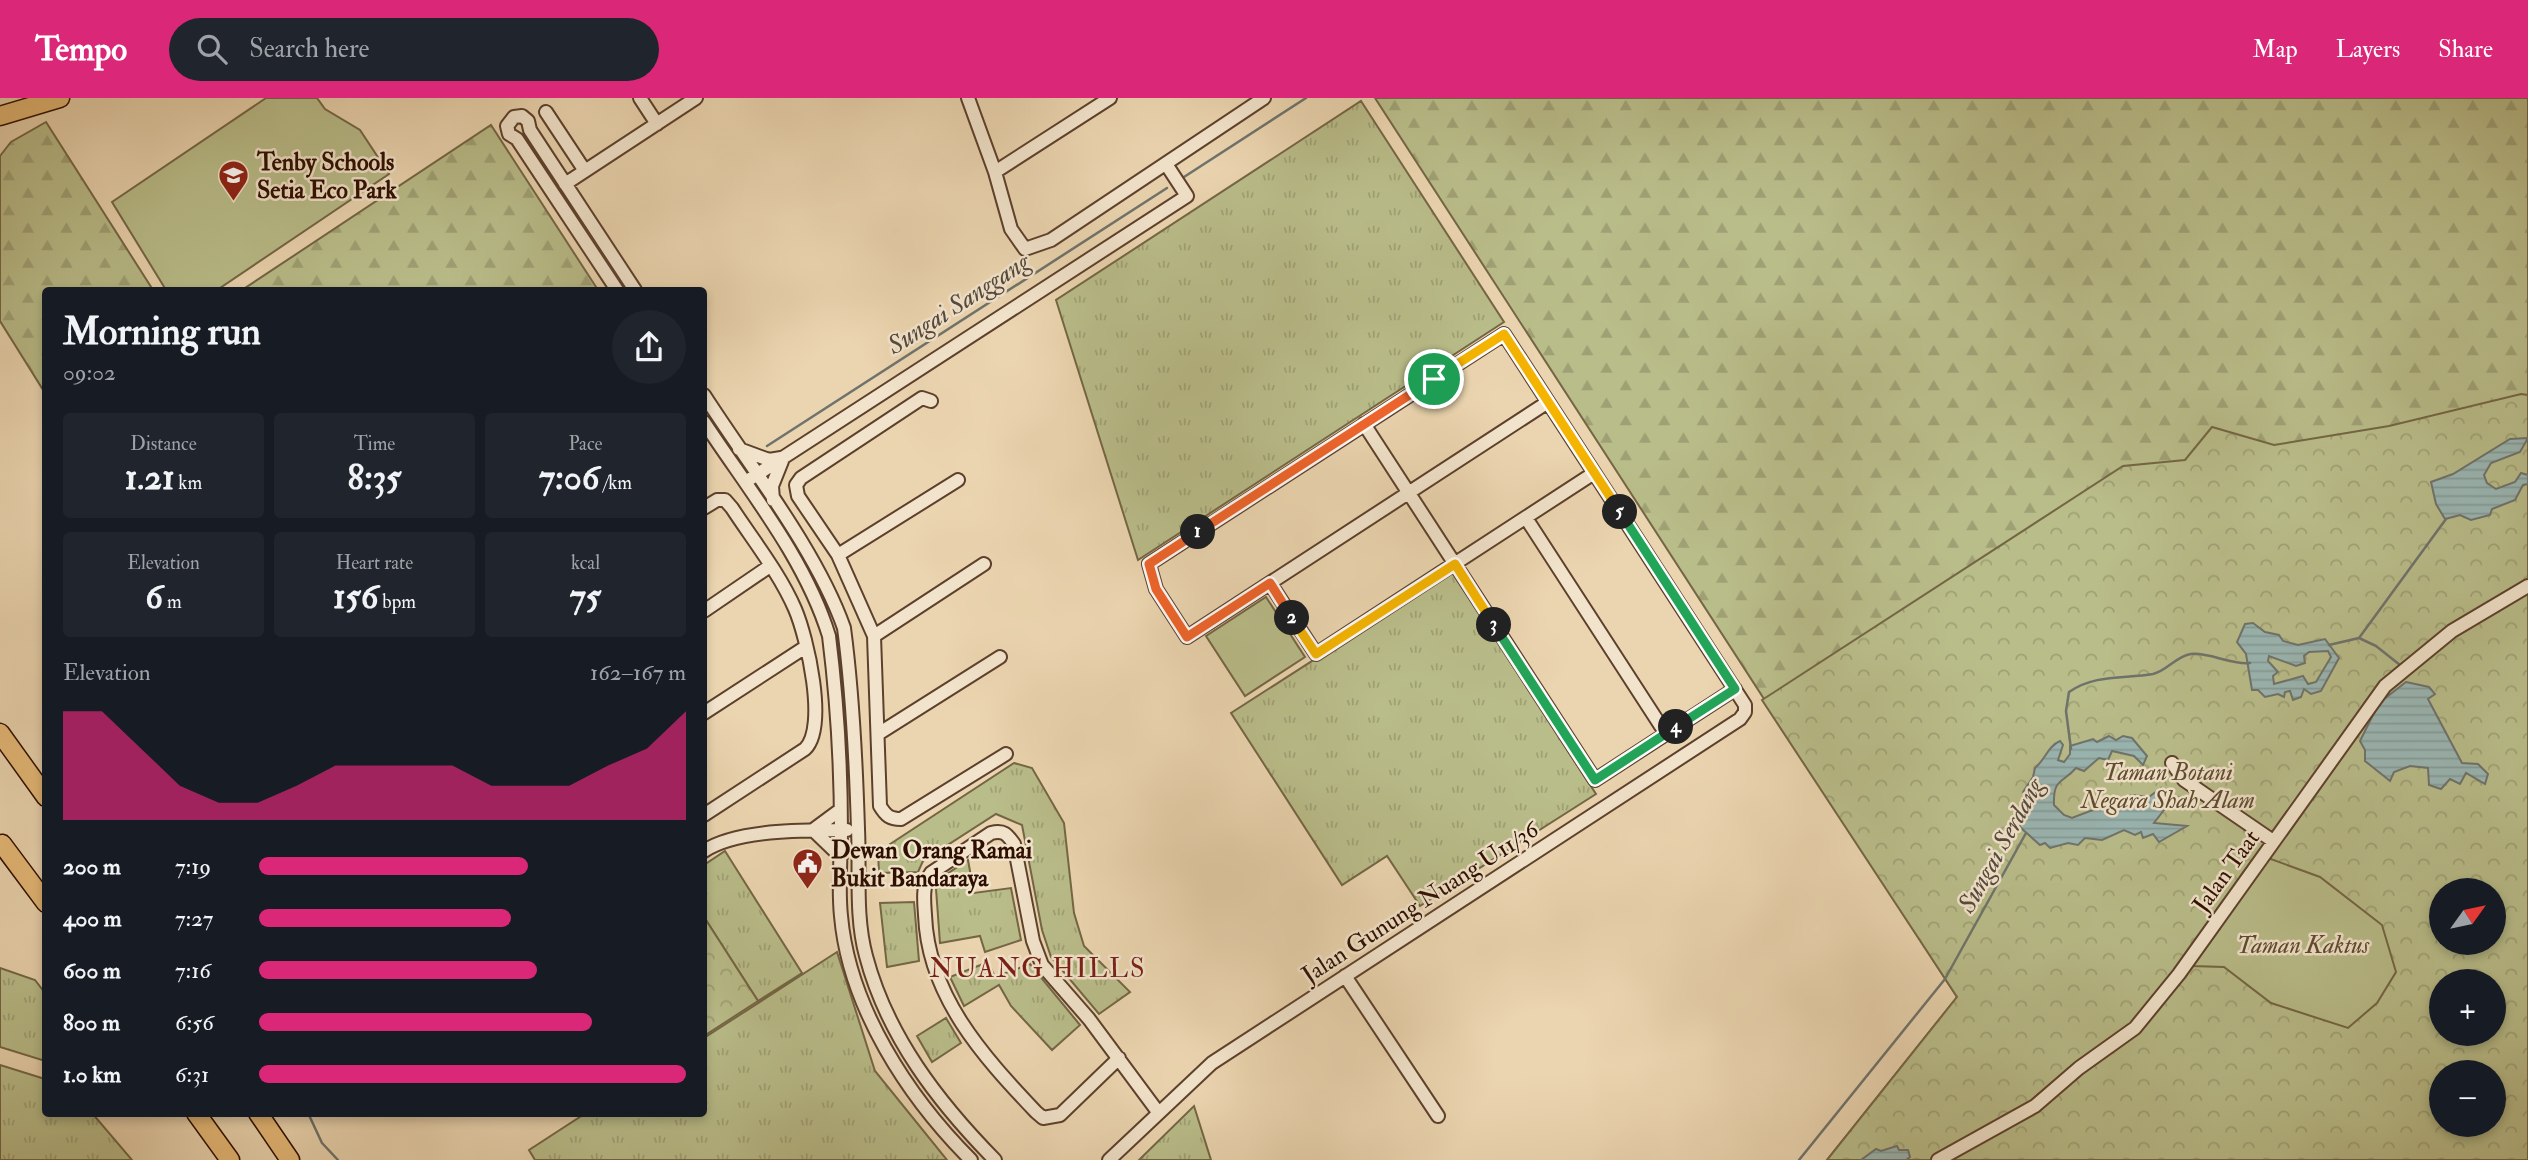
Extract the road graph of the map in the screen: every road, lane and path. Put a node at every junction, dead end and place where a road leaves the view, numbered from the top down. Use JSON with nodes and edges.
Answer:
{"nodes":[{"id":1,"x":17,"y":98,"type":"edge"},
{"id":2,"x":60,"y":98,"type":"edge"},
{"id":3,"x":640,"y":98,"type":"edge"},
{"id":4,"x":696,"y":98,"type":"edge"},
{"id":5,"x":968,"y":98,"type":"edge"},
{"id":6,"x":1110,"y":98,"type":"edge"},
{"id":7,"x":1264,"y":98,"type":"edge"},
{"id":8,"x":0,"y":110,"type":"edge"},
{"id":9,"x":546,"y":111,"type":"dead end"},
{"id":10,"x":0,"y":116,"type":"edge"},
{"id":11,"x":657,"y":124,"type":"junction"},
{"id":12,"x":1166,"y":164,"type":"junction"},
{"id":13,"x":585,"y":171,"type":"junction"},
{"id":14,"x":995,"y":172,"type":"junction"},
{"id":15,"x":565,"y":184,"type":"junction"},
{"id":16,"x":615,"y":287,"type":"edge"},
{"id":17,"x":633,"y":287,"type":"edge"},
{"id":18,"x":707,"y":400,"type":"edge"},
{"id":19,"x":931,"y":401,"type":"dead end"},
{"id":20,"x":1548,"y":402,"type":"junction"},
{"id":21,"x":835,"y":424,"type":"junction"},
{"id":22,"x":1364,"y":424,"type":"junction"},
{"id":23,"x":707,"y":427,"type":"edge"},
{"id":24,"x":850,"y":445,"type":"junction"},
{"id":25,"x":738,"y":448,"type":"junction"},
{"id":26,"x":783,"y":457,"type":"junction"},
{"id":27,"x":1594,"y":473,"type":"junction"},
{"id":28,"x":756,"y":475,"type":"junction"},
{"id":29,"x":958,"y":480,"type":"dead end"},
{"id":30,"x":744,"y":483,"type":"junction"},
{"id":31,"x":1408,"y":493,"type":"junction"},
{"id":32,"x":773,"y":501,"type":"junction"},
{"id":33,"x":707,"y":506,"type":"edge"},
{"id":34,"x":1526,"y":518,"type":"junction"},
{"id":35,"x":838,"y":555,"type":"junction"},
{"id":36,"x":984,"y":564,"type":"dead end"},
{"id":37,"x":1455,"y":564,"type":"junction"},
{"id":38,"x":770,"y":566,"type":"junction"},
{"id":39,"x":1270,"y":583,"type":"junction"},
{"id":40,"x":2528,"y":586,"type":"edge"},
{"id":41,"x":707,"y":609,"type":"edge"},
{"id":42,"x":874,"y":636,"type":"junction"},
{"id":43,"x":804,"y":648,"type":"junction"},
{"id":44,"x":1000,"y":657,"type":"dead end"},
{"id":45,"x":1735,"y":689,"type":"junction"},
{"id":46,"x":707,"y":711,"type":"edge"},
{"id":47,"x":0,"y":733,"type":"edge"},
{"id":48,"x":877,"y":734,"type":"junction"},
{"id":49,"x":1666,"y":734,"type":"junction"},
{"id":50,"x":1006,"y":754,"type":"dead end"},
{"id":51,"x":2172,"y":763,"type":"dead end"},
{"id":52,"x":42,"y":791,"type":"edge"},
{"id":53,"x":840,"y":810,"type":"junction"},
{"id":54,"x":707,"y":813,"type":"edge"},
{"id":55,"x":813,"y":830,"type":"junction"},
{"id":56,"x":841,"y":830,"type":"junction"},
{"id":57,"x":858,"y":830,"type":"junction"},
{"id":58,"x":2273,"y":841,"type":"junction"},
{"id":59,"x":2,"y":845,"type":"dead end"},
{"id":60,"x":707,"y":849,"type":"edge"},
{"id":61,"x":841,"y":857,"type":"junction"},
{"id":62,"x":42,"y":899,"type":"edge"},
{"id":63,"x":1345,"y":976,"type":"junction"},
{"id":64,"x":1119,"y":1058,"type":"junction"},
{"id":65,"x":1158,"y":1112,"type":"junction"},
{"id":66,"x":1438,"y":1116,"type":"dead end"},
{"id":67,"x":199,"y":1117,"type":"edge"},
{"id":68,"x":261,"y":1117,"type":"edge"},
{"id":69,"x":230,"y":1160,"type":"edge"},
{"id":70,"x":290,"y":1160,"type":"edge"},
{"id":71,"x":971,"y":1160,"type":"edge"},
{"id":72,"x":995,"y":1160,"type":"edge"},
{"id":73,"x":1109,"y":1160,"type":"edge"},
{"id":74,"x":1938,"y":1160,"type":"edge"}],
"edges":[{"from":1,"to":8,"type":"highway"},
{"from":2,"to":10,"type":"highway"},
{"from":3,"to":11,"type":"street"},
{"from":4,"to":11,"type":"street"},
{"from":5,"to":14,"type":"street"},
{"from":6,"to":14,"type":"street"},
{"from":7,"to":12,"type":"street"},
{"from":9,"to":13,"type":"street"},
{"from":11,"to":13,"type":"street"},
{"from":12,"to":14,"type":"street"},
{"from":12,"to":21,"type":"street"},
{"from":13,"to":15,"type":"street"},
{"from":15,"to":16,"type":"street"},
{"from":15,"to":17,"type":"street"},
{"from":18,"to":25,"type":"street"},
{"from":19,"to":24,"type":"street"},
{"from":20,"to":22,"type":"street"},
{"from":20,"to":27,"type":"street"},
{"from":20,"to":31,"type":"street"},
{"from":21,"to":24,"type":"street"},
{"from":21,"to":26,"type":"street"},
{"from":22,"to":31,"type":"street"},
{"from":22,"to":39,"type":"street"},
{"from":23,"to":30,"type":"street"},
{"from":24,"to":35,"type":"street"},
{"from":25,"to":26,"type":"street"},
{"from":25,"to":28,"type":"street"},
{"from":26,"to":28,"type":"street"},
{"from":26,"to":32,"type":"street"},
{"from":27,"to":34,"type":"street"},
{"from":27,"to":45,"type":"street"},
{"from":28,"to":30,"type":"street"},
{"from":28,"to":32,"type":"street"},
{"from":29,"to":35,"type":"street"},
{"from":30,"to":53,"type":"street"},
{"from":31,"to":37,"type":"street"},
{"from":31,"to":39,"type":"street"},
{"from":32,"to":57,"type":"street"},
{"from":33,"to":38,"type":"street"},
{"from":34,"to":37,"type":"street"},
{"from":34,"to":49,"type":"street"},
{"from":35,"to":42,"type":"street"},
{"from":36,"to":42,"type":"street"},
{"from":37,"to":39,"type":"street"},
{"from":37,"to":49,"type":"street"},
{"from":38,"to":41,"type":"street"},
{"from":38,"to":43,"type":"street"},
{"from":40,"to":58,"type":"street","name":"Jalan Taat"},
{"from":42,"to":48,"type":"street"},
{"from":43,"to":46,"type":"street"},
{"from":43,"to":54,"type":"street"},
{"from":44,"to":48,"type":"street"},
{"from":45,"to":49,"type":"street"},
{"from":45,"to":63,"type":"street","name":"Jalan Gunung Nuang U11/36"},
{"from":47,"to":52,"type":"highway"},
{"from":48,"to":50,"type":"street"},
{"from":51,"to":58,"type":"street"},
{"from":53,"to":55,"type":"street"},
{"from":53,"to":56,"type":"street"},
{"from":55,"to":56,"type":"street"},
{"from":55,"to":60,"type":"street"},
{"from":55,"to":61,"type":"street"},
{"from":56,"to":57,"type":"street"},
{"from":56,"to":61,"type":"street"},
{"from":57,"to":72,"type":"street"},
{"from":58,"to":74,"type":"street","name":"Jalan Taat"},
{"from":59,"to":62,"type":"highway"},
{"from":61,"to":71,"type":"street"},
{"from":63,"to":65,"type":"street","name":"Jalan Gunung Nuang U11/36"},
{"from":63,"to":66,"type":"street"},
{"from":64,"to":64,"type":"street"},
{"from":64,"to":65,"type":"street"},
{"from":65,"to":73,"type":"street","name":"Jalan Gunung Nuang U11/36"},
{"from":67,"to":69,"type":"highway"},
{"from":68,"to":70,"type":"highway"}]}
